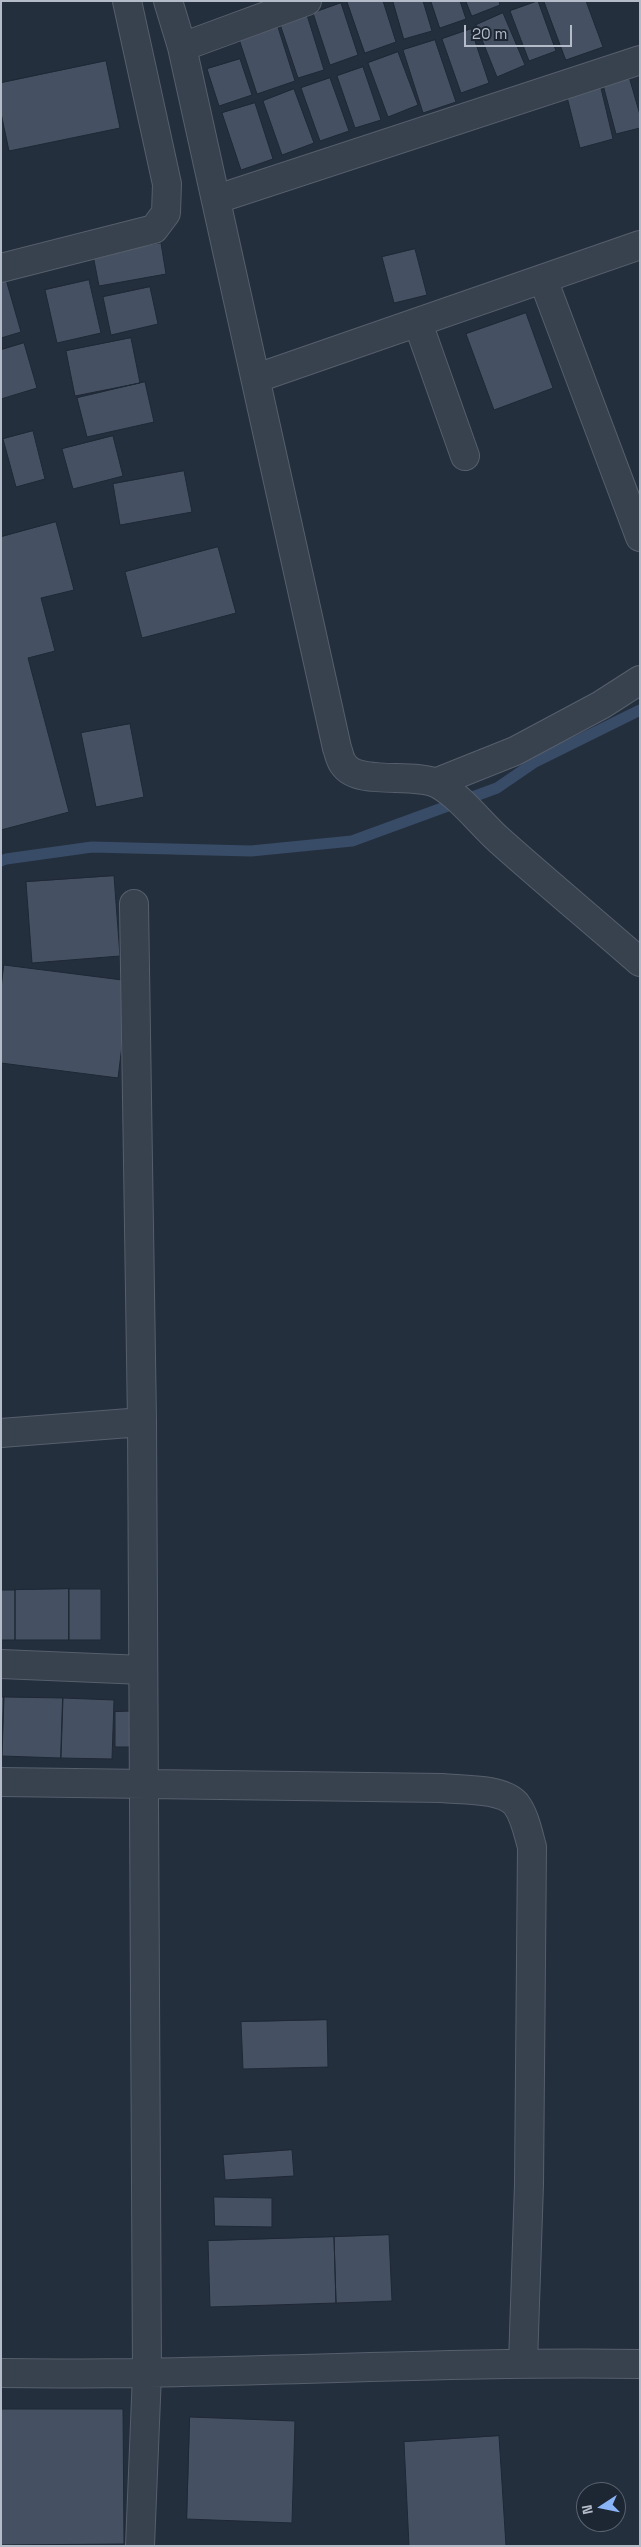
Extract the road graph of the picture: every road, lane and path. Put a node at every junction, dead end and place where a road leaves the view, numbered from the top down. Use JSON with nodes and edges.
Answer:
{"nodes":[{"id":1,"x":127,"y":1,"type":"edge"},
{"id":2,"x":168,"y":1,"type":"edge"},
{"id":3,"x":307,"y":1,"type":"edge"},
{"id":4,"x":182,"y":47,"type":"junction"},
{"id":5,"x":640,"y":60,"type":"edge"},
{"id":6,"x":217,"y":199,"type":"junction"},
{"id":7,"x":640,"y":245,"type":"edge"},
{"id":8,"x":1,"y":268,"type":"edge"},
{"id":9,"x":543,"y":279,"type":"junction"},
{"id":10,"x":418,"y":323,"type":"junction"},
{"id":11,"x":257,"y":378,"type":"junction"},
{"id":12,"x":465,"y":456,"type":"dead end"},
{"id":13,"x":640,"y":537,"type":"edge"},
{"id":14,"x":640,"y":680,"type":"edge"},
{"id":15,"x":444,"y":788,"type":"junction"},
{"id":16,"x":134,"y":904,"type":"dead end"},
{"id":17,"x":640,"y":962,"type":"edge"},
{"id":18,"x":142,"y":1422,"type":"junction"},
{"id":19,"x":1,"y":1432,"type":"edge"},
{"id":20,"x":1,"y":1664,"type":"edge"},
{"id":21,"x":144,"y":1670,"type":"junction"},
{"id":22,"x":1,"y":1782,"type":"edge"},
{"id":23,"x":144,"y":1785,"type":"junction"},
{"id":24,"x":523,"y":2363,"type":"junction"},
{"id":25,"x":640,"y":2364,"type":"edge"},
{"id":26,"x":1,"y":2373,"type":"edge"},
{"id":27,"x":147,"y":2374,"type":"junction"},
{"id":28,"x":140,"y":2546,"type":"edge"}],
"edges":[{"from":1,"to":8,"type":"street"},
{"from":2,"to":4,"type":"street"},
{"from":3,"to":4,"type":"street"},
{"from":4,"to":6,"type":"street"},
{"from":5,"to":6,"type":"street"},
{"from":6,"to":11,"type":"street"},
{"from":7,"to":9,"type":"street"},
{"from":9,"to":10,"type":"street"},
{"from":9,"to":13,"type":"street"},
{"from":10,"to":11,"type":"street"},
{"from":10,"to":12,"type":"street"},
{"from":11,"to":15,"type":"street"},
{"from":14,"to":15,"type":"street"},
{"from":15,"to":17,"type":"street"},
{"from":16,"to":18,"type":"street"},
{"from":18,"to":19,"type":"street"},
{"from":18,"to":21,"type":"street"},
{"from":20,"to":21,"type":"street"},
{"from":21,"to":23,"type":"street"},
{"from":22,"to":23,"type":"street"},
{"from":23,"to":24,"type":"street"},
{"from":23,"to":27,"type":"street"},
{"from":24,"to":25,"type":"street"},
{"from":24,"to":27,"type":"street"},
{"from":26,"to":27,"type":"street"},
{"from":27,"to":28,"type":"street"}]}
